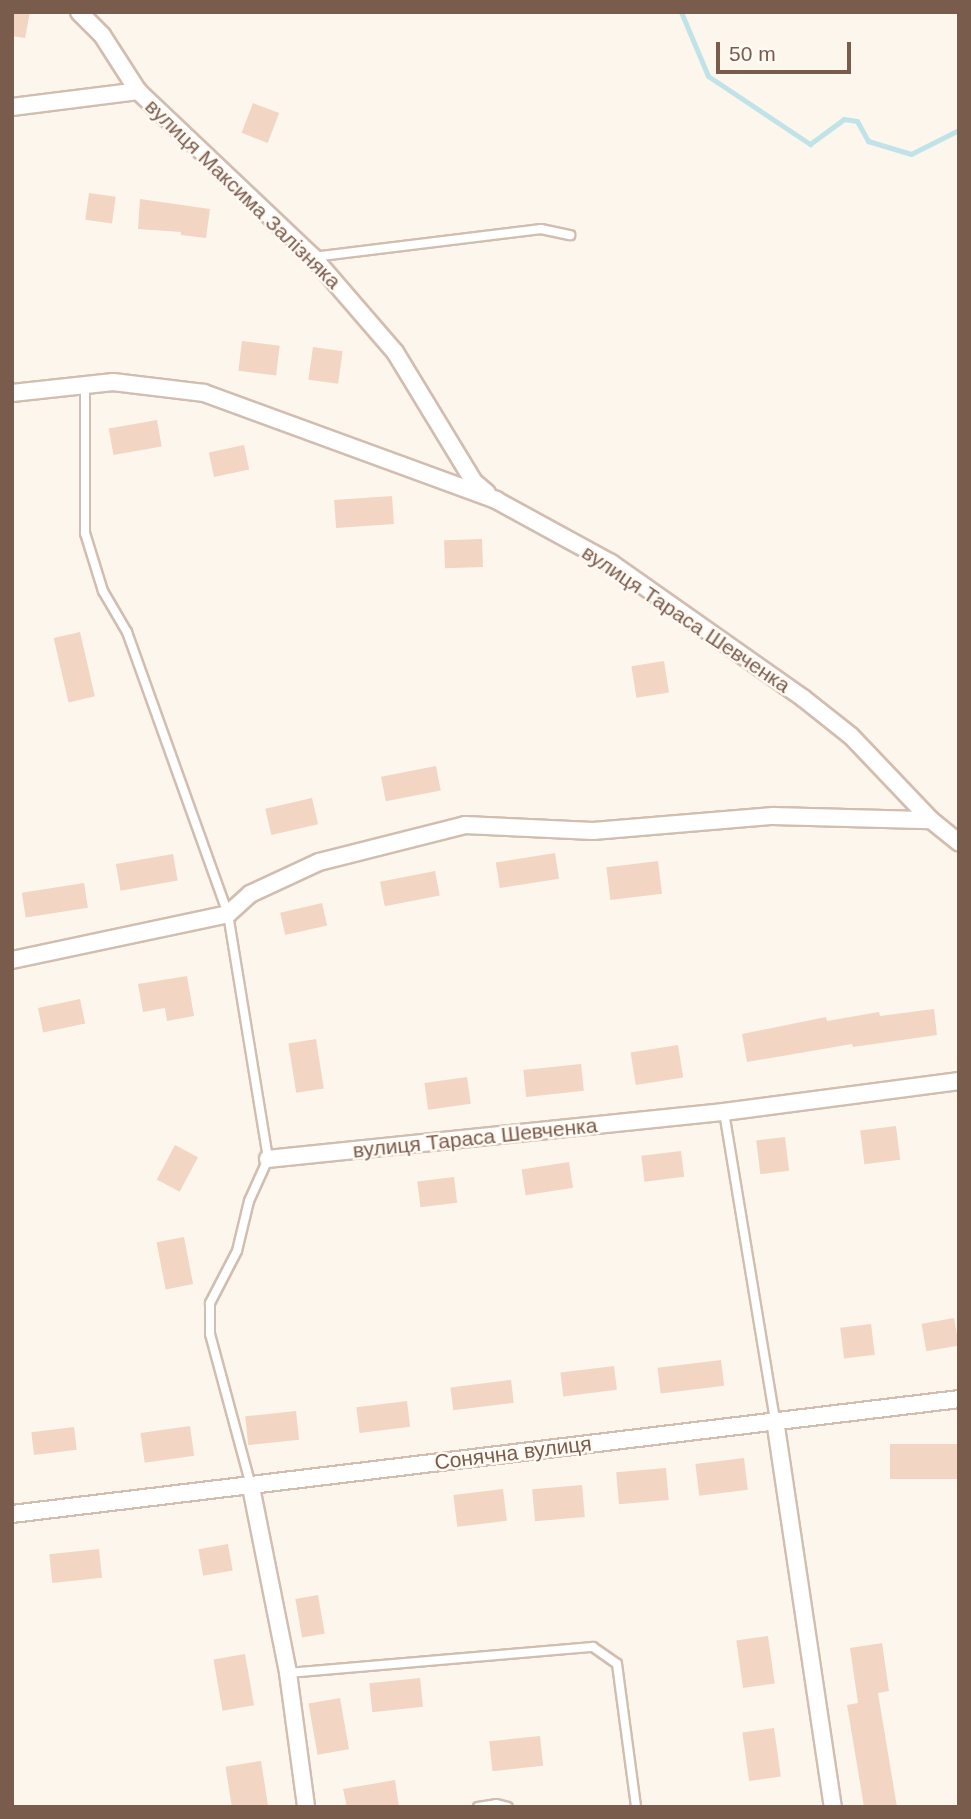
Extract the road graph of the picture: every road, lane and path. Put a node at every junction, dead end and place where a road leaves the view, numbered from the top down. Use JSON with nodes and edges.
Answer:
{"nodes":[{"id":1,"x":79,"y":12,"type":"edge"},
{"id":2,"x":138,"y":91,"type":"junction"},
{"id":3,"x":12,"y":107,"type":"edge"},
{"id":4,"x":570,"y":234,"type":"dead end"},
{"id":5,"x":313,"y":257,"type":"junction"},
{"id":6,"x":85,"y":386,"type":"junction"},
{"id":7,"x":12,"y":393,"type":"edge"},
{"id":8,"x":496,"y":500,"type":"junction"},
{"id":9,"x":931,"y":820,"type":"junction"},
{"id":10,"x":959,"y":843,"type":"edge"},
{"id":11,"x":228,"y":914,"type":"junction"},
{"id":12,"x":12,"y":960,"type":"edge"},
{"id":13,"x":959,"y":1081,"type":"edge"},
{"id":14,"x":724,"y":1112,"type":"junction"},
{"id":15,"x":268,"y":1159,"type":"junction"},
{"id":16,"x":959,"y":1399,"type":"edge"},
{"id":17,"x":775,"y":1420,"type":"junction"},
{"id":18,"x":251,"y":1487,"type":"junction"},
{"id":19,"x":12,"y":1514,"type":"edge"},
{"id":20,"x":288,"y":1674,"type":"junction"},
{"id":21,"x":306,"y":1807,"type":"edge"},
{"id":22,"x":478,"y":1807,"type":"edge"},
{"id":23,"x":508,"y":1807,"type":"edge"},
{"id":24,"x":636,"y":1807,"type":"edge"},
{"id":25,"x":833,"y":1807,"type":"edge"}],
"edges":[{"from":1,"to":2,"type":"street","name":"вулиця Максима Залізняка"},
{"from":2,"to":3,"type":"street"},
{"from":2,"to":5,"type":"street","name":"вулиця Максима Залізняка"},
{"from":4,"to":5,"type":"lane"},
{"from":5,"to":8,"type":"street","name":"вулиця Максима Залізняка"},
{"from":6,"to":7,"type":"street","name":"вулиця Тараса Шевченка"},
{"from":6,"to":8,"type":"street","name":"вулиця Тараса Шевченка"},
{"from":6,"to":11,"type":"lane"},
{"from":8,"to":9,"type":"street","name":"вулиця Тараса Шевченка"},
{"from":9,"to":10,"type":"street","name":"вулиця Тараса Шевченка"},
{"from":9,"to":11,"type":"street"},
{"from":11,"to":12,"type":"street"},
{"from":11,"to":15,"type":"lane"},
{"from":13,"to":14,"type":"street","name":"вулиця Тараса Шевченка"},
{"from":14,"to":15,"type":"street","name":"вулиця Тараса Шевченка"},
{"from":14,"to":17,"type":"lane"},
{"from":15,"to":18,"type":"lane"},
{"from":16,"to":17,"type":"street","name":"Сонячна вулиця"},
{"from":17,"to":18,"type":"street","name":"Сонячна вулиця"},
{"from":17,"to":25,"type":"street"},
{"from":18,"to":19,"type":"street","name":"Сонячна вулиця"},
{"from":18,"to":20,"type":"street"},
{"from":20,"to":21,"type":"street"},
{"from":20,"to":24,"type":"lane"},
{"from":22,"to":23,"type":"lane"}]}
